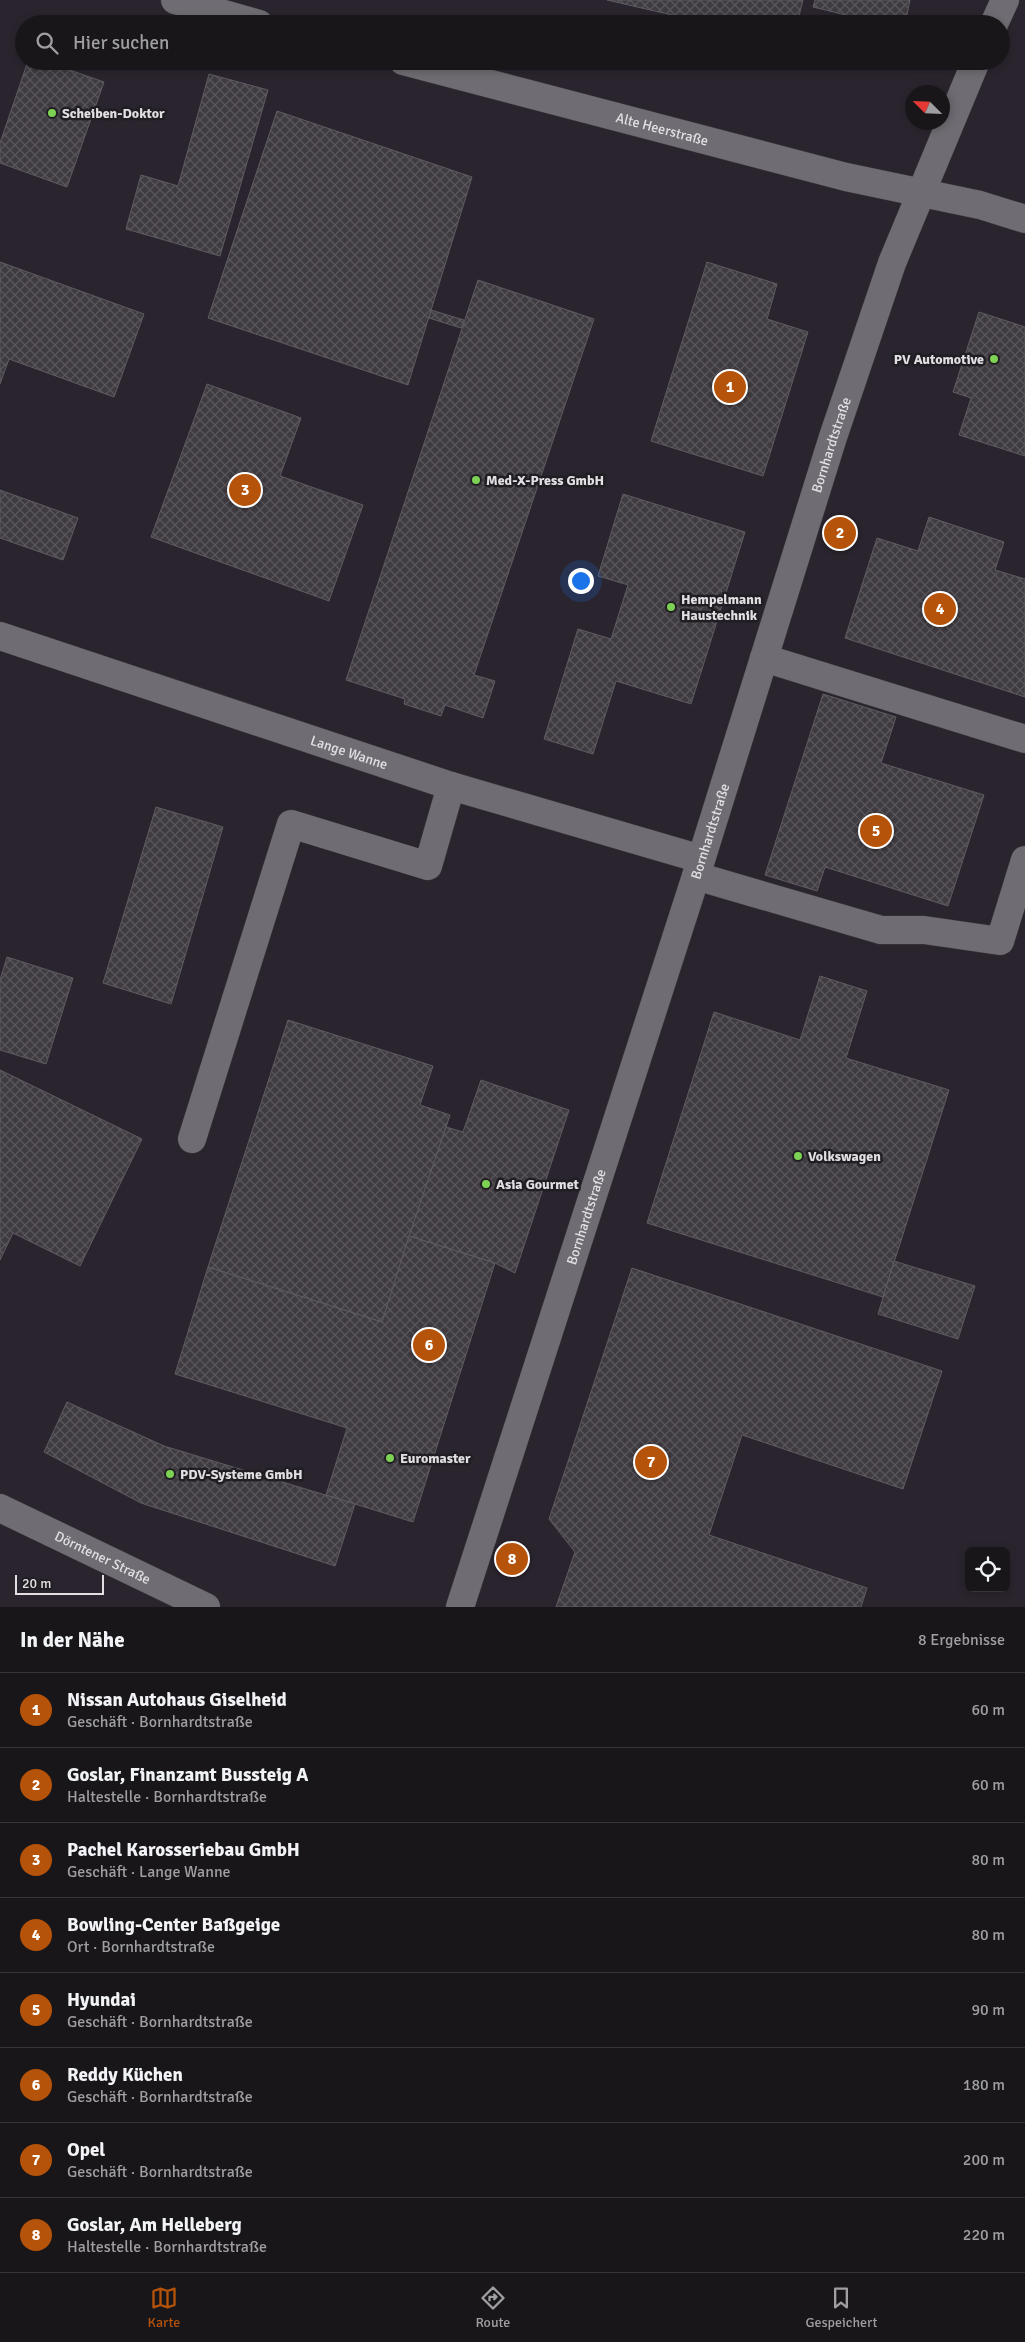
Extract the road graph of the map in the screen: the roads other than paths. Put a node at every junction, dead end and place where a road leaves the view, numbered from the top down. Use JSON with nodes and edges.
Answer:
{"nodes":[{"id":1,"x":176,"y":0,"type":"edge"},
{"id":2,"x":1005,"y":0,"type":"edge"},
{"id":3,"x":228,"y":15,"type":"edge"},
{"id":4,"x":998,"y":15,"type":"edge"},
{"id":5,"x":437,"y":70,"type":"edge"},
{"id":6,"x":972,"y":70,"type":"edge"},
{"id":7,"x":920,"y":193,"type":"junction"},
{"id":8,"x":1025,"y":219,"type":"edge"},
{"id":9,"x":0,"y":636,"type":"edge"},
{"id":10,"x":764,"y":658,"type":"junction"},
{"id":11,"x":1025,"y":739,"type":"edge"},
{"id":12,"x":451,"y":786,"type":"junction"},
{"id":13,"x":1025,"y":860,"type":"edge"},
{"id":14,"x":698,"y":867,"type":"junction"},
{"id":15,"x":192,"y":1139,"type":"dead end"},
{"id":16,"x":0,"y":1508,"type":"edge"},
{"id":17,"x":206,"y":1607,"type":"edge"},
{"id":18,"x":460,"y":1607,"type":"edge"}],
"edges":[{"from":1,"to":3,"type":"street"},
{"from":2,"to":4,"type":"street"},
{"from":5,"to":7,"type":"street","name":"Alte Heerstraße"},
{"from":6,"to":7,"type":"street","name":"Bornhardtstraße"},
{"from":7,"to":8,"type":"street","name":"Alte Heerstraße"},
{"from":7,"to":10,"type":"street","name":"Bornhardtstraße"},
{"from":9,"to":12,"type":"street","name":"Lange Wanne"},
{"from":10,"to":11,"type":"street"},
{"from":10,"to":14,"type":"street","name":"Bornhardtstraße"},
{"from":12,"to":14,"type":"street","name":"Lange Wanne"},
{"from":12,"to":15,"type":"street"},
{"from":13,"to":14,"type":"street","name":"Lange Wanne"},
{"from":14,"to":18,"type":"street","name":"Bornhardtstraße"},
{"from":16,"to":17,"type":"street","name":"Dörntener Straße"}]}
